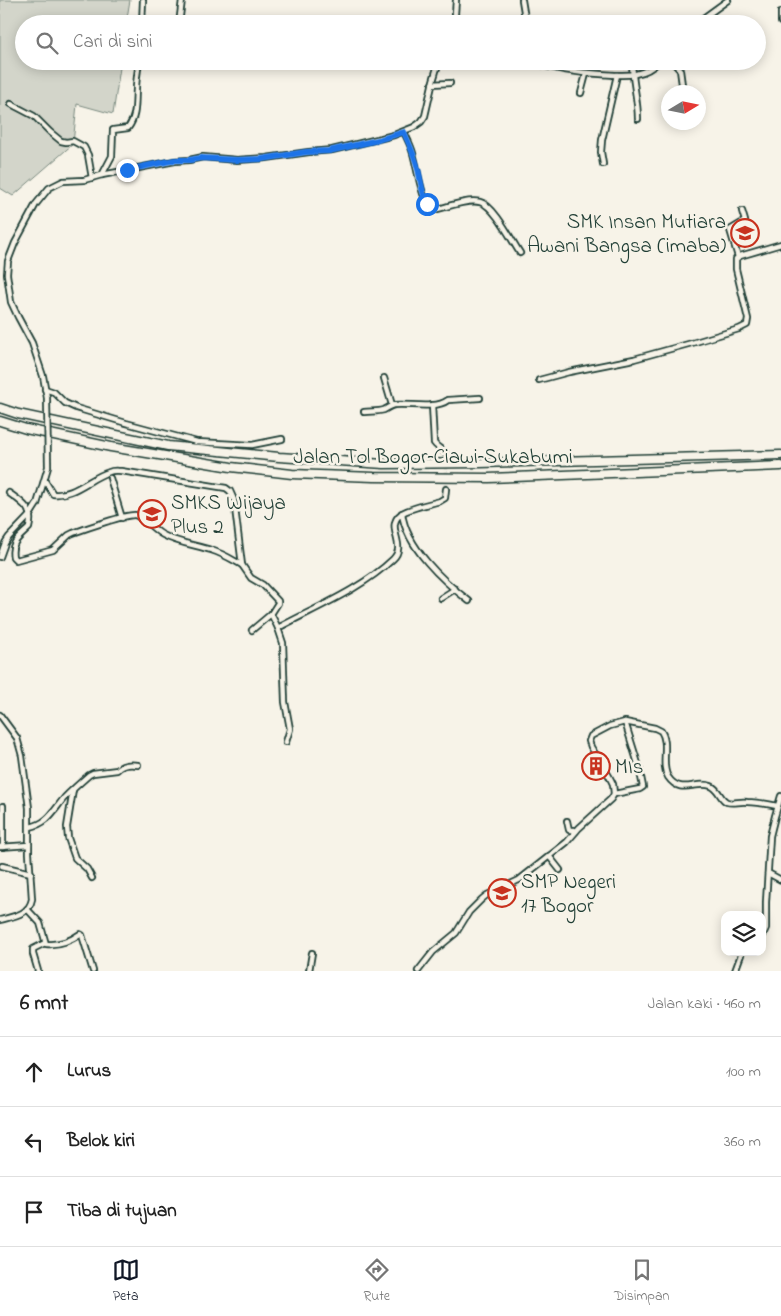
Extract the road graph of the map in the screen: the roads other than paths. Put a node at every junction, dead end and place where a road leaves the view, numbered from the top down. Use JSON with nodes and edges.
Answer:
{"nodes":[{"id":1,"x":142,"y":0,"type":"edge"},
{"id":2,"x":182,"y":0,"type":"edge"},
{"id":3,"x":456,"y":0,"type":"edge"},
{"id":4,"x":522,"y":0,"type":"edge"},
{"id":5,"x":728,"y":0,"type":"edge"},
{"id":6,"x":781,"y":12,"type":"edge"},
{"id":7,"x":142,"y":15,"type":"edge"},
{"id":8,"x":180,"y":15,"type":"edge"},
{"id":9,"x":455,"y":15,"type":"edge"},
{"id":10,"x":524,"y":15,"type":"edge"},
{"id":11,"x":707,"y":15,"type":"edge"},
{"id":12,"x":781,"y":22,"type":"edge"},
{"id":13,"x":139,"y":70,"type":"edge"},
{"id":14,"x":436,"y":70,"type":"edge"},
{"id":15,"x":561,"y":70,"type":"edge"},
{"id":16,"x":632,"y":70,"type":"edge"},
{"id":17,"x":646,"y":70,"type":"edge"},
{"id":18,"x":680,"y":70,"type":"edge"},
{"id":19,"x":586,"y":74,"type":"junction"},
{"id":20,"x":617,"y":75,"type":"junction"},
{"id":21,"x":632,"y":75,"type":"junction"},
{"id":22,"x":450,"y":83,"type":"dead end"},
{"id":23,"x":432,"y":84,"type":"junction"},
{"id":24,"x":682,"y":85,"type":"edge"},
{"id":25,"x":581,"y":93,"type":"dead end"},
{"id":26,"x":10,"y":104,"type":"dead end"},
{"id":27,"x":638,"y":119,"type":"dead end"},
{"id":28,"x":404,"y":132,"type":"junction"},
{"id":29,"x":602,"y":164,"type":"dead end"},
{"id":30,"x":102,"y":175,"type":"junction"},
{"id":31,"x":92,"y":178,"type":"junction"},
{"id":32,"x":742,"y":211,"type":"dead end"},
{"id":33,"x":781,"y":244,"type":"edge"},
{"id":34,"x":520,"y":253,"type":"dead end"},
{"id":35,"x":738,"y":257,"type":"junction"},
{"id":36,"x":384,"y":378,"type":"dead end"},
{"id":37,"x":539,"y":380,"type":"dead end"},
{"id":38,"x":45,"y":389,"type":"junction"},
{"id":39,"x":480,"y":398,"type":"dead end"},
{"id":40,"x":432,"y":404,"type":"junction"},
{"id":41,"x":392,"y":405,"type":"junction"},
{"id":42,"x":0,"y":408,"type":"edge"},
{"id":43,"x":364,"y":412,"type":"dead end"},
{"id":44,"x":0,"y":422,"type":"edge"},
{"id":45,"x":282,"y":439,"type":"dead end"},
{"id":46,"x":446,"y":454,"type":"tunnel mouth"},
{"id":47,"x":781,"y":455,"type":"edge"},
{"id":48,"x":781,"y":466,"type":"edge"},
{"id":49,"x":110,"y":478,"type":"dead end"},
{"id":50,"x":45,"y":481,"type":"junction"},
{"id":51,"x":446,"y":489,"type":"dead end"},
{"id":52,"x":8,"y":493,"type":"dead end"},
{"id":53,"x":402,"y":513,"type":"junction"},
{"id":54,"x":30,"y":515,"type":"junction"},
{"id":55,"x":122,"y":518,"type":"junction"},
{"id":56,"x":0,"y":557,"type":"edge"},
{"id":57,"x":242,"y":565,"type":"junction"},
{"id":58,"x":455,"y":589,"type":"junction"},
{"id":59,"x":441,"y":598,"type":"dead end"},
{"id":60,"x":469,"y":601,"type":"dead end"},
{"id":61,"x":271,"y":614,"type":"junction"},
{"id":62,"x":278,"y":628,"type":"junction"},
{"id":63,"x":252,"y":630,"type":"dead end"},
{"id":64,"x":0,"y":716,"type":"edge"},
{"id":65,"x":625,"y":722,"type":"junction"},
{"id":66,"x":286,"y":742,"type":"dead end"},
{"id":67,"x":138,"y":765,"type":"dead end"},
{"id":68,"x":74,"y":788,"type":"junction"},
{"id":69,"x":614,"y":794,"type":"junction"},
{"id":70,"x":781,"y":796,"type":"edge"},
{"id":71,"x":3,"y":806,"type":"dead end"},
{"id":72,"x":777,"y":806,"type":"junction"},
{"id":73,"x":567,"y":822,"type":"dead end"},
{"id":74,"x":30,"y":827,"type":"junction"},
{"id":75,"x":576,"y":831,"type":"junction"},
{"id":76,"x":29,"y":845,"type":"junction"},
{"id":77,"x":2,"y":847,"type":"edge"},
{"id":78,"x":549,"y":856,"type":"junction"},
{"id":79,"x":2,"y":866,"type":"dead end"},
{"id":80,"x":560,"y":870,"type":"dead end"},
{"id":81,"x":31,"y":873,"type":"junction"},
{"id":82,"x":768,"y":873,"type":"junction"},
{"id":83,"x":92,"y":878,"type":"dead end"},
{"id":84,"x":781,"y":880,"type":"edge"},
{"id":85,"x":27,"y":909,"type":"junction"},
{"id":86,"x":766,"y":911,"type":"edge"},
{"id":87,"x":0,"y":920,"type":"edge"},
{"id":88,"x":46,"y":943,"type":"junction"},
{"id":89,"x":312,"y":953,"type":"dead end"},
{"id":90,"x":741,"y":956,"type":"edge"},
{"id":91,"x":38,"y":971,"type":"edge"},
{"id":92,"x":93,"y":971,"type":"edge"},
{"id":93,"x":309,"y":971,"type":"edge"},
{"id":94,"x":418,"y":971,"type":"edge"},
{"id":95,"x":735,"y":971,"type":"edge"}],
"edges":[{"from":1,"to":7,"type":"street"},
{"from":2,"to":8,"type":"street"},
{"from":3,"to":9,"type":"street"},
{"from":4,"to":10,"type":"street"},
{"from":5,"to":11,"type":"street"},
{"from":6,"to":12,"type":"street"},
{"from":13,"to":30,"type":"street"},
{"from":14,"to":23,"type":"street"},
{"from":15,"to":19,"type":"street"},
{"from":16,"to":21,"type":"street"},
{"from":17,"to":21,"type":"street"},
{"from":18,"to":24,"type":"street"},
{"from":19,"to":20,"type":"street"},
{"from":19,"to":25,"type":"street"},
{"from":20,"to":21,"type":"street"},
{"from":20,"to":29,"type":"street"},
{"from":21,"to":27,"type":"street"},
{"from":22,"to":23,"type":"street"},
{"from":23,"to":28,"type":"street"},
{"from":26,"to":31,"type":"street"},
{"from":28,"to":30,"type":"street"},
{"from":28,"to":34,"type":"street"},
{"from":30,"to":31,"type":"street"},
{"from":31,"to":38,"type":"street"},
{"from":32,"to":35,"type":"street"},
{"from":33,"to":35,"type":"street"},
{"from":35,"to":37,"type":"street"},
{"from":36,"to":41,"type":"street"},
{"from":38,"to":45,"type":"street"},
{"from":38,"to":50,"type":"street","bridge":true},
{"from":39,"to":40,"type":"street"},
{"from":40,"to":41,"type":"street"},
{"from":40,"to":46,"type":"street"},
{"from":41,"to":43,"type":"street"},
{"from":42,"to":47,"type":"highway","name":"Jalan Tol Bogor–Ciawi–Sukabumi"},
{"from":44,"to":48,"type":"highway","name":"Jalan Tol Bogor–Ciawi–Sukabumi"},
{"from":49,"to":55,"type":"street"},
{"from":50,"to":54,"type":"street"},
{"from":50,"to":57,"type":"street"},
{"from":51,"to":53,"type":"street"},
{"from":52,"to":54,"type":"street"},
{"from":53,"to":58,"type":"street"},
{"from":53,"to":62,"type":"street"},
{"from":54,"to":55,"type":"street"},
{"from":54,"to":56,"type":"street"},
{"from":55,"to":57,"type":"street"},
{"from":57,"to":61,"type":"street"},
{"from":58,"to":59,"type":"street"},
{"from":58,"to":60,"type":"street"},
{"from":61,"to":62,"type":"street"},
{"from":61,"to":63,"type":"street"},
{"from":62,"to":66,"type":"street"},
{"from":64,"to":74,"type":"street"},
{"from":65,"to":69,"type":"street"},
{"from":65,"to":69,"type":"street"},
{"from":65,"to":72,"type":"street"},
{"from":67,"to":68,"type":"street"},
{"from":68,"to":74,"type":"street"},
{"from":68,"to":83,"type":"street"},
{"from":69,"to":75,"type":"street"},
{"from":70,"to":72,"type":"street"},
{"from":71,"to":77,"type":"street"},
{"from":72,"to":82,"type":"street"},
{"from":73,"to":75,"type":"street"},
{"from":74,"to":76,"type":"street"},
{"from":75,"to":78,"type":"street"},
{"from":76,"to":77,"type":"street"},
{"from":76,"to":81,"type":"street"},
{"from":78,"to":80,"type":"street"},
{"from":78,"to":94,"type":"street"},
{"from":79,"to":81,"type":"street"},
{"from":81,"to":85,"type":"street"},
{"from":82,"to":84,"type":"street"},
{"from":82,"to":86,"type":"street"},
{"from":85,"to":87,"type":"street"},
{"from":85,"to":88,"type":"street"},
{"from":88,"to":91,"type":"street"},
{"from":88,"to":92,"type":"street"},
{"from":89,"to":93,"type":"street"},
{"from":90,"to":95,"type":"street"}]}
